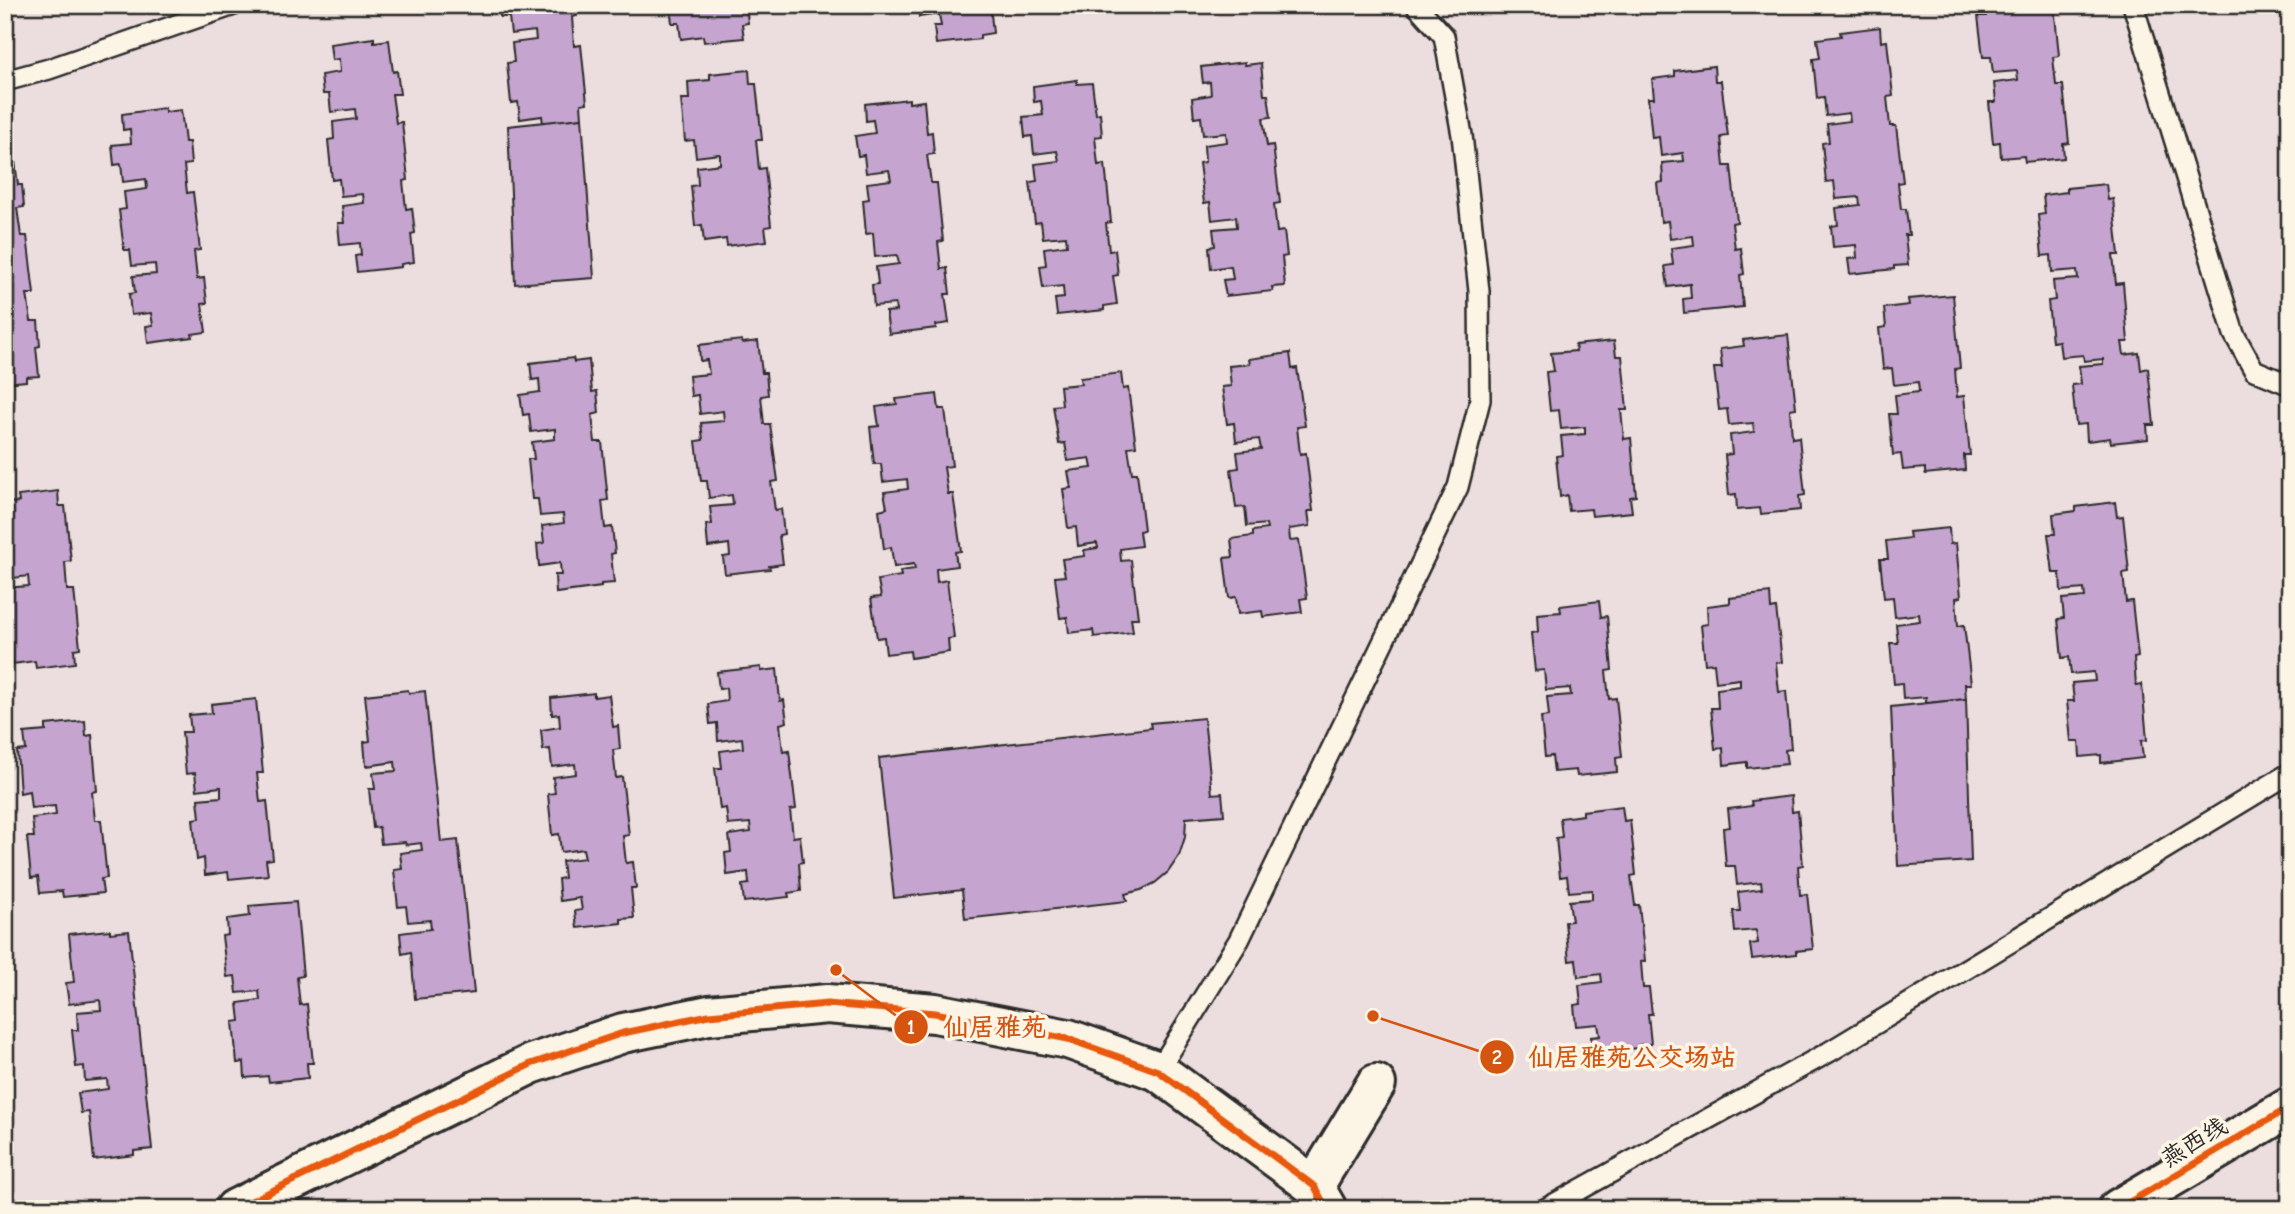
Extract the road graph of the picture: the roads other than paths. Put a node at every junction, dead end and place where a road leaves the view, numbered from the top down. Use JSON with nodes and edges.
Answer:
{"nodes":[{"id":1,"x":234,"y":5,"type":"edge"},
{"id":2,"x":1416,"y":5,"type":"edge"},
{"id":3,"x":2133,"y":5,"type":"edge"},
{"id":4,"x":5,"y":81,"type":"edge"},
{"id":5,"x":2290,"y":385,"type":"edge"},
{"id":6,"x":2290,"y":774,"type":"edge"},
{"id":7,"x":1158,"y":1071,"type":"junction"},
{"id":8,"x":1376,"y":1084,"type":"dead end"},
{"id":9,"x":2290,"y":1107,"type":"edge"},
{"id":10,"x":1320,"y":1197,"type":"edge"},
{"id":11,"x":235,"y":1209,"type":"edge"},
{"id":12,"x":1545,"y":1209,"type":"edge"},
{"id":13,"x":2118,"y":1209,"type":"edge"}],
"edges":[{"from":1,"to":4,"type":"lane"},
{"from":2,"to":7,"type":"lane"},
{"from":3,"to":5,"type":"lane"},
{"from":6,"to":12,"type":"lane"},
{"from":7,"to":10,"type":"street"},
{"from":7,"to":11,"type":"street"},
{"from":8,"to":10,"type":"street"},
{"from":9,"to":13,"type":"street","name":"燕西线"}]}
